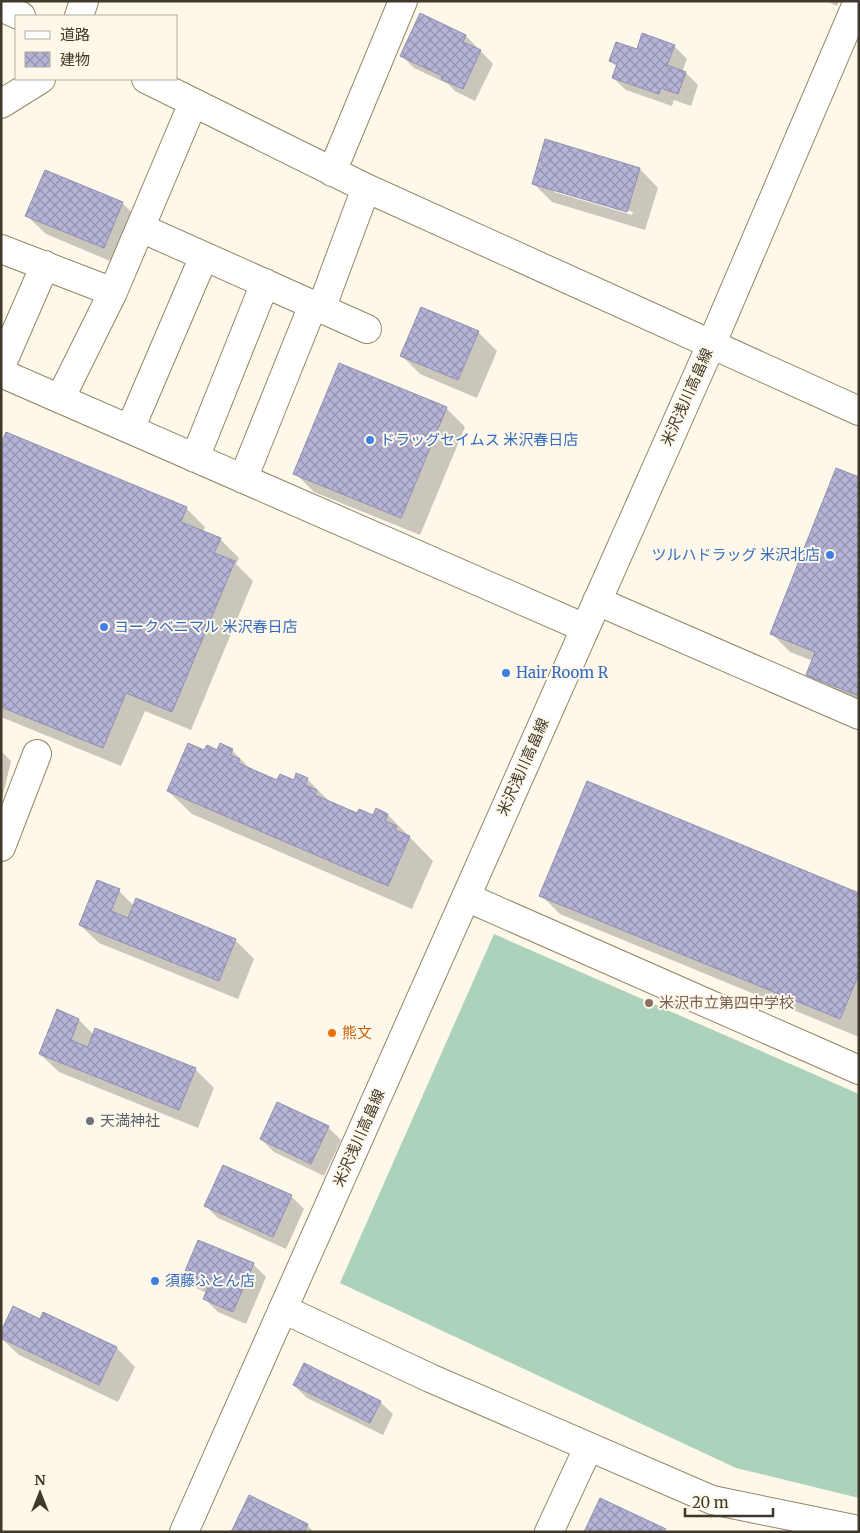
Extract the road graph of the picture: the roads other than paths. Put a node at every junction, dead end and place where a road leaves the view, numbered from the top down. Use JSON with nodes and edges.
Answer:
{"nodes":[{"id":1,"x":84,"y":1,"type":"edge"},
{"id":2,"x":403,"y":1,"type":"edge"},
{"id":3,"x":858,"y":1,"type":"edge"},
{"id":4,"x":1,"y":7,"type":"edge"},
{"id":5,"x":19,"y":15,"type":"edge"},
{"id":6,"x":79,"y":15,"type":"edge"},
{"id":7,"x":39,"y":80,"type":"edge"},
{"id":8,"x":148,"y":80,"type":"edge"},
{"id":9,"x":194,"y":103,"type":"junction"},
{"id":10,"x":1,"y":104,"type":"edge"},
{"id":11,"x":332,"y":172,"type":"junction"},
{"id":12,"x":366,"y":188,"type":"junction"},
{"id":13,"x":141,"y":228,"type":"junction"},
{"id":14,"x":1,"y":249,"type":"edge"},
{"id":15,"x":204,"y":256,"type":"junction"},
{"id":16,"x":46,"y":265,"type":"junction"},
{"id":17,"x":265,"y":283,"type":"junction"},
{"id":18,"x":113,"y":292,"type":"junction"},
{"id":19,"x":317,"y":307,"type":"junction"},
{"id":20,"x":367,"y":329,"type":"dead end"},
{"id":21,"x":710,"y":345,"type":"junction"},
{"id":22,"x":1,"y":366,"type":"edge"},
{"id":23,"x":1,"y":373,"type":"edge"},
{"id":24,"x":60,"y":399,"type":"junction"},
{"id":25,"x":859,"y":411,"type":"edge"},
{"id":26,"x":130,"y":429,"type":"junction"},
{"id":27,"x":195,"y":458,"type":"junction"},
{"id":28,"x":243,"y":479,"type":"junction"},
{"id":29,"x":597,"y":601,"type":"junction"},
{"id":30,"x":585,"y":628,"type":"junction"},
{"id":31,"x":859,"y":715,"type":"edge"},
{"id":32,"x":37,"y":754,"type":"dead end"},
{"id":33,"x":1,"y":847,"type":"edge"},
{"id":34,"x":466,"y":897,"type":"junction"},
{"id":35,"x":859,"y":1070,"type":"edge"},
{"id":36,"x":283,"y":1309,"type":"junction"},
{"id":37,"x":588,"y":1448,"type":"junction"},
{"id":38,"x":859,"y":1530,"type":"edge"},
{"id":39,"x":184,"y":1532,"type":"edge"},
{"id":40,"x":548,"y":1532,"type":"edge"}],
"edges":[{"from":1,"to":6,"type":"street"},
{"from":2,"to":11,"type":"street"},
{"from":3,"to":21,"type":"street","name":"米沢浅川高畠線"},
{"from":4,"to":5,"type":"street"},
{"from":7,"to":10,"type":"street"},
{"from":8,"to":9,"type":"street"},
{"from":9,"to":11,"type":"street"},
{"from":9,"to":13,"type":"street"},
{"from":11,"to":12,"type":"street"},
{"from":12,"to":19,"type":"street"},
{"from":12,"to":21,"type":"street"},
{"from":13,"to":15,"type":"street"},
{"from":13,"to":18,"type":"street"},
{"from":14,"to":16,"type":"street"},
{"from":15,"to":17,"type":"street"},
{"from":15,"to":26,"type":"street"},
{"from":16,"to":18,"type":"street"},
{"from":16,"to":22,"type":"street"},
{"from":17,"to":19,"type":"street"},
{"from":17,"to":27,"type":"street"},
{"from":18,"to":24,"type":"street"},
{"from":19,"to":20,"type":"street"},
{"from":19,"to":28,"type":"street"},
{"from":21,"to":25,"type":"street"},
{"from":21,"to":29,"type":"street","name":"米沢浅川高畠線"},
{"from":23,"to":24,"type":"street"},
{"from":24,"to":26,"type":"street"},
{"from":26,"to":27,"type":"street"},
{"from":27,"to":28,"type":"street"},
{"from":28,"to":30,"type":"street"},
{"from":29,"to":30,"type":"street","name":"米沢浅川高畠線"},
{"from":29,"to":31,"type":"street"},
{"from":30,"to":34,"type":"street","name":"米沢浅川高畠線"},
{"from":32,"to":33,"type":"street"},
{"from":34,"to":35,"type":"street"},
{"from":34,"to":36,"type":"street","name":"米沢浅川高畠線"},
{"from":36,"to":37,"type":"street"},
{"from":36,"to":39,"type":"street","name":"米沢浅川高畠線"},
{"from":37,"to":38,"type":"street"},
{"from":37,"to":40,"type":"street"}]}
